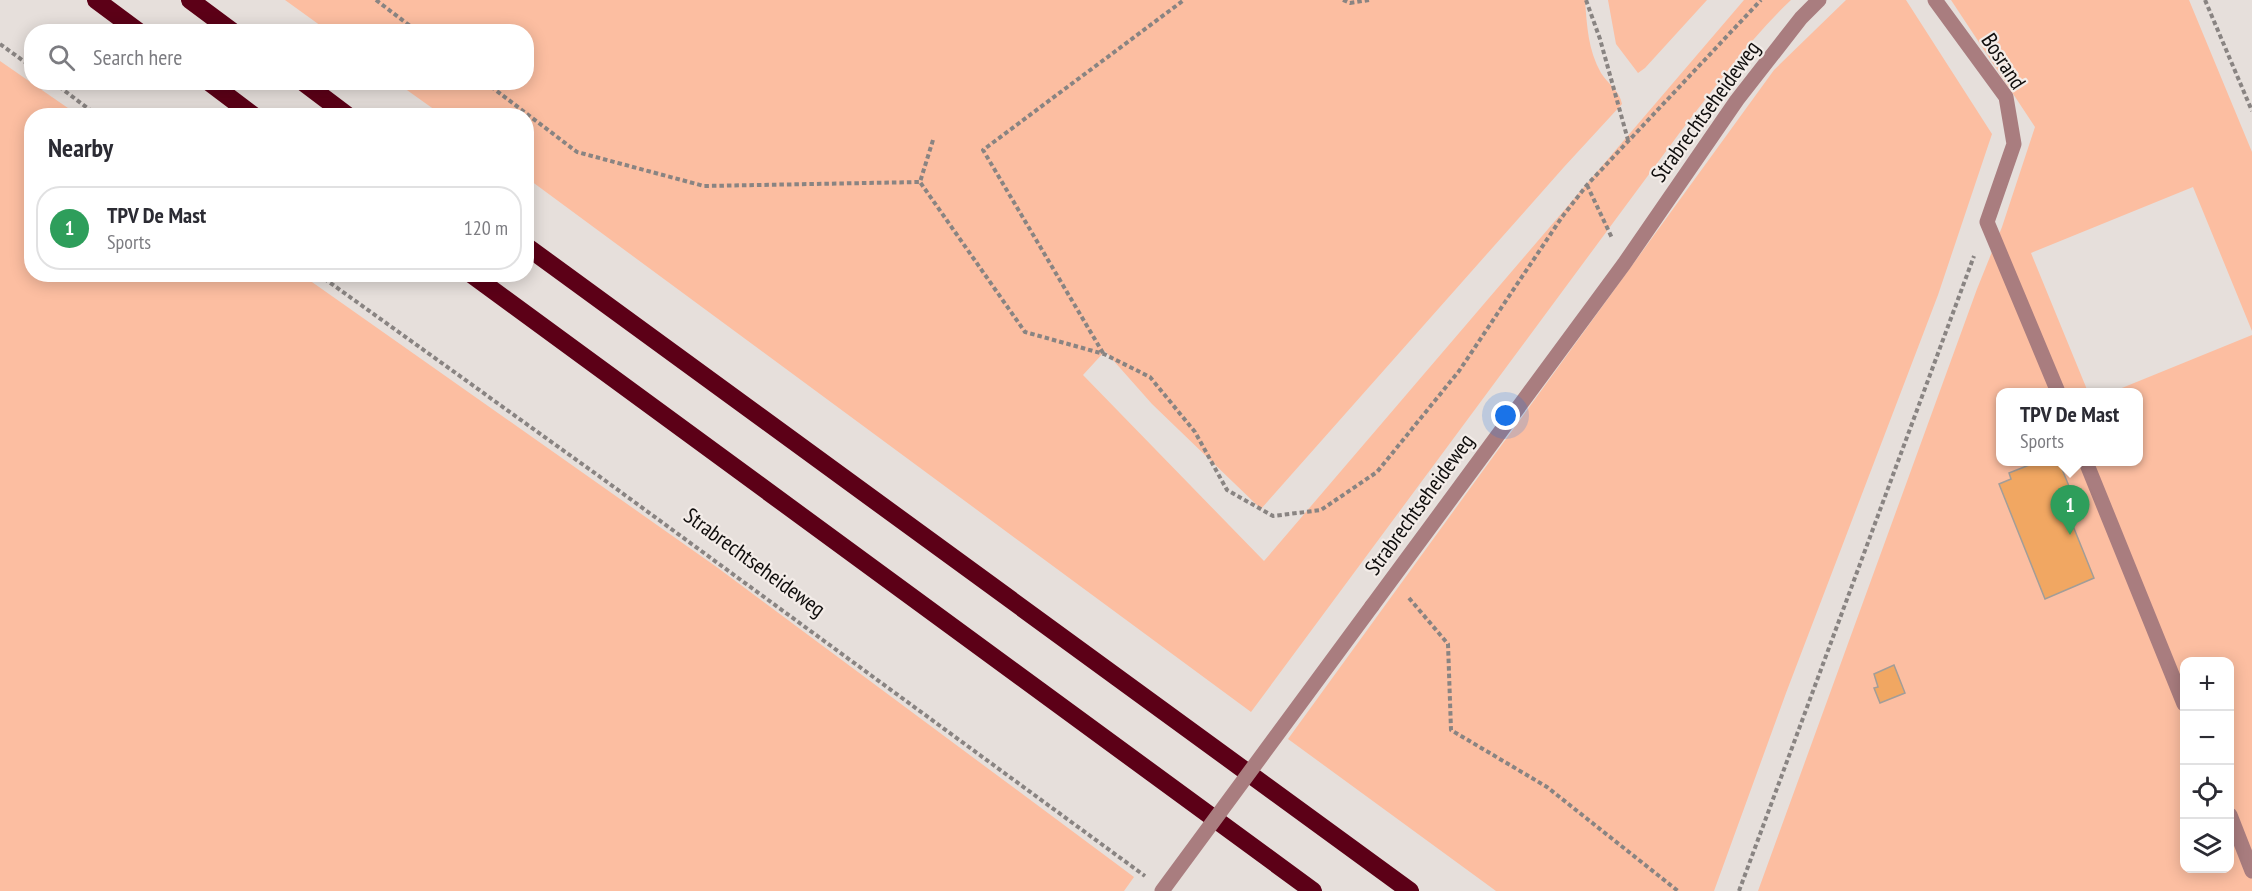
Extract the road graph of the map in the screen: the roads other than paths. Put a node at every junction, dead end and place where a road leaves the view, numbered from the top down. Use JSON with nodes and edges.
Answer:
{"nodes":[{"id":1,"x":96,"y":0,"type":"edge"},
{"id":2,"x":190,"y":0,"type":"edge"},
{"id":3,"x":1819,"y":0,"type":"edge"},
{"id":4,"x":1935,"y":0,"type":"edge"},
{"id":5,"x":128,"y":24,"type":"edge"},
{"id":6,"x":222,"y":24,"type":"edge"},
{"id":7,"x":220,"y":90,"type":"edge"},
{"id":8,"x":314,"y":90,"type":"edge"},
{"id":9,"x":243,"y":108,"type":"edge"},
{"id":10,"x":337,"y":108,"type":"edge"},
{"id":11,"x":534,"y":252,"type":"edge"},
{"id":12,"x":482,"y":282,"type":"edge"},
{"id":13,"x":2056,"y":388,"type":"edge"},
{"id":14,"x":2088,"y":466,"type":"edge"},
{"id":15,"x":2180,"y":694,"type":"edge"},
{"id":16,"x":2231,"y":819,"type":"edge"},
{"id":17,"x":2252,"y":871,"type":"edge"},
{"id":18,"x":1162,"y":891,"type":"edge"},
{"id":19,"x":1313,"y":891,"type":"edge"},
{"id":20,"x":1410,"y":891,"type":"edge"}],
"edges":[{"from":1,"to":5,"type":"highway"},
{"from":2,"to":6,"type":"highway"},
{"from":3,"to":18,"type":"street","name":"Strabrechtseheideweg","bridge":true},
{"from":4,"to":13,"type":"street","name":"Bosrand"},
{"from":7,"to":9,"type":"highway"},
{"from":8,"to":10,"type":"highway"},
{"from":11,"to":20,"type":"highway"},
{"from":12,"to":19,"type":"highway"},
{"from":14,"to":15,"type":"street"},
{"from":16,"to":17,"type":"street"}]}
